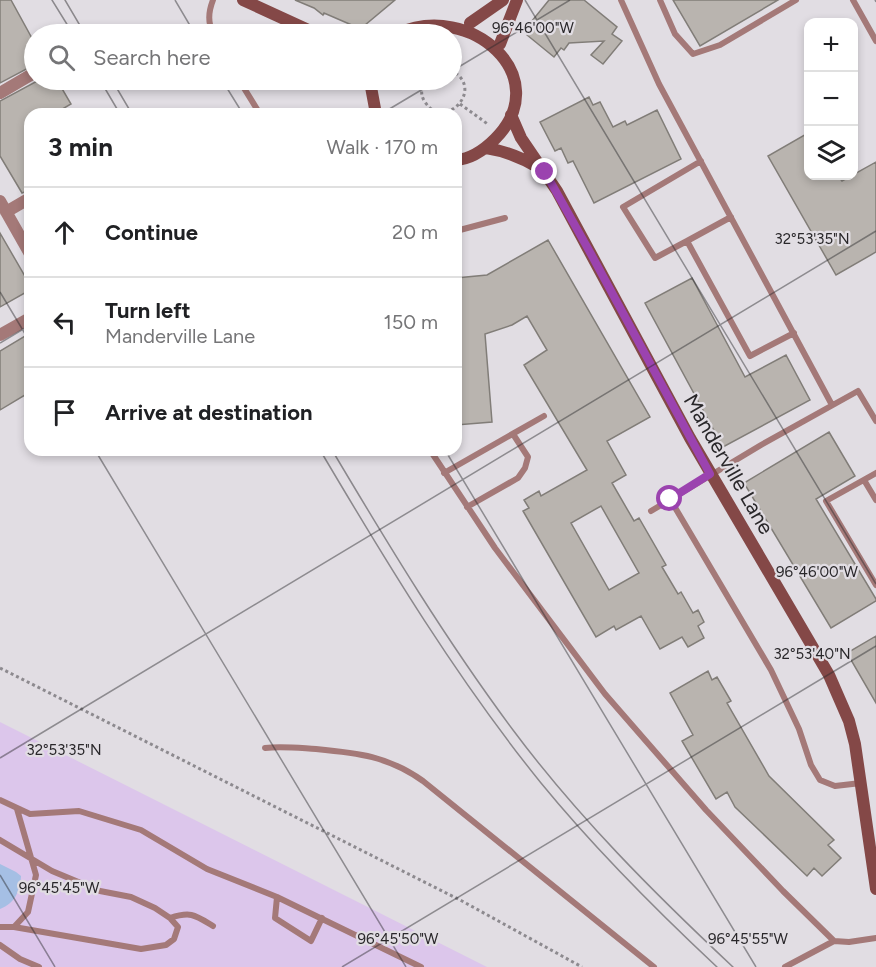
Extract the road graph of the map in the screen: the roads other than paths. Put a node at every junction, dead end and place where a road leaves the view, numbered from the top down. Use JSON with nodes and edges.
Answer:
{"nodes":[{"id":1,"x":213,"y":0,"type":"edge"},
{"id":2,"x":243,"y":0,"type":"edge"},
{"id":3,"x":503,"y":0,"type":"edge"},
{"id":4,"x":518,"y":0,"type":"edge"},
{"id":5,"x":621,"y":0,"type":"edge"},
{"id":6,"x":660,"y":0,"type":"edge"},
{"id":7,"x":796,"y":0,"type":"edge"},
{"id":8,"x":853,"y":0,"type":"edge"},
{"id":9,"x":470,"y":23,"type":"junction"},
{"id":10,"x":210,"y":24,"type":"edge"},
{"id":11,"x":295,"y":24,"type":"edge"},
{"id":12,"x":416,"y":24,"type":"edge"},
{"id":13,"x":876,"y":41,"type":"edge"},
{"id":14,"x":500,"y":44,"type":"junction"},
{"id":15,"x":24,"y":79,"type":"edge"},
{"id":16,"x":245,"y":90,"type":"edge"},
{"id":17,"x":372,"y":90,"type":"edge"},
{"id":18,"x":0,"y":93,"type":"edge"},
{"id":19,"x":256,"y":108,"type":"edge"},
{"id":20,"x":374,"y":108,"type":"edge"},
{"id":21,"x":511,"y":115,"type":"junction"},
{"id":22,"x":486,"y":148,"type":"junction"},
{"id":23,"x":462,"y":158,"type":"edge"},
{"id":24,"x":701,"y":161,"type":"junction"},
{"id":25,"x":545,"y":172,"type":"junction"},
{"id":26,"x":24,"y":200,"type":"edge"},
{"id":27,"x":3,"y":206,"type":"edge"},
{"id":28,"x":731,"y":217,"type":"junction"},
{"id":29,"x":505,"y":219,"type":"dead end"},
{"id":30,"x":462,"y":230,"type":"edge"},
{"id":31,"x":687,"y":241,"type":"junction"},
{"id":32,"x":24,"y":243,"type":"edge"},
{"id":33,"x":24,"y":321,"type":"edge"},
{"id":34,"x":2,"y":330,"type":"edge"},
{"id":35,"x":794,"y":333,"type":"junction"},
{"id":36,"x":832,"y":405,"type":"junction"},
{"id":37,"x":544,"y":416,"type":"dead end"},
{"id":38,"x":876,"y":421,"type":"edge"},
{"id":39,"x":513,"y":434,"type":"junction"},
{"id":40,"x":434,"y":456,"type":"edge"},
{"id":41,"x":444,"y":473,"type":"junction"},
{"id":42,"x":876,"y":473,"type":"edge"},
{"id":43,"x":710,"y":474,"type":"junction"},
{"id":44,"x":864,"y":480,"type":"junction"},
{"id":45,"x":670,"y":499,"type":"junction"},
{"id":46,"x":876,"y":500,"type":"edge"},
{"id":47,"x":467,"y":507,"type":"junction"},
{"id":48,"x":651,"y":511,"type":"dead end"},
{"id":49,"x":876,"y":585,"type":"edge"},
{"id":50,"x":265,"y":748,"type":"dead end"},
{"id":51,"x":861,"y":783,"type":"junction"},
{"id":52,"x":0,"y":800,"type":"edge"},
{"id":53,"x":17,"y":809,"type":"junction"},
{"id":54,"x":0,"y":840,"type":"edge"},
{"id":55,"x":32,"y":859,"type":"junction"},
{"id":56,"x":876,"y":889,"type":"edge"},
{"id":57,"x":277,"y":897,"type":"junction"},
{"id":58,"x":170,"y":918,"type":"junction"},
{"id":59,"x":322,"y":918,"type":"junction"},
{"id":60,"x":213,"y":926,"type":"dead end"},
{"id":61,"x":0,"y":927,"type":"edge"},
{"id":62,"x":14,"y":927,"type":"junction"},
{"id":63,"x":876,"y":938,"type":"edge"},
{"id":64,"x":834,"y":941,"type":"junction"},
{"id":65,"x":0,"y":945,"type":"edge"},
{"id":66,"x":39,"y":967,"type":"edge"},
{"id":67,"x":422,"y":967,"type":"edge"},
{"id":68,"x":654,"y":967,"type":"edge"},
{"id":69,"x":785,"y":967,"type":"edge"}],
"edges":[{"from":1,"to":10,"type":"lane"},
{"from":2,"to":11,"type":"street"},
{"from":3,"to":9,"type":"street"},
{"from":4,"to":14,"type":"street"},
{"from":5,"to":24,"type":"lane"},
{"from":6,"to":7,"type":"lane"},
{"from":8,"to":13,"type":"lane"},
{"from":9,"to":12,"type":"street"},
{"from":9,"to":14,"type":"street"},
{"from":14,"to":21,"type":"street"},
{"from":15,"to":18,"type":"street"},
{"from":16,"to":19,"type":"lane"},
{"from":17,"to":20,"type":"street"},
{"from":21,"to":22,"type":"street"},
{"from":21,"to":25,"type":"street","name":"Manderville Lane"},
{"from":22,"to":23,"type":"street"},
{"from":22,"to":25,"type":"street"},
{"from":24,"to":28,"type":"lane"},
{"from":24,"to":31,"type":"lane"},
{"from":25,"to":43,"type":"street","name":"Manderville Lane"},
{"from":26,"to":27,"type":"street"},
{"from":27,"to":32,"type":"street"},
{"from":28,"to":31,"type":"lane"},
{"from":28,"to":35,"type":"lane"},
{"from":29,"to":30,"type":"lane"},
{"from":31,"to":35,"type":"lane"},
{"from":33,"to":34,"type":"street"},
{"from":35,"to":36,"type":"lane"},
{"from":36,"to":38,"type":"lane"},
{"from":36,"to":43,"type":"lane"},
{"from":37,"to":39,"type":"lane"},
{"from":39,"to":41,"type":"lane"},
{"from":39,"to":47,"type":"lane"},
{"from":40,"to":41,"type":"lane"},
{"from":41,"to":47,"type":"lane"},
{"from":42,"to":44,"type":"lane"},
{"from":43,"to":45,"type":"lane"},
{"from":43,"to":51,"type":"street","name":"Manderville Lane"},
{"from":44,"to":46,"type":"lane"},
{"from":44,"to":49,"type":"lane"},
{"from":45,"to":48,"type":"lane"},
{"from":45,"to":51,"type":"lane"},
{"from":47,"to":64,"type":"lane"},
{"from":50,"to":68,"type":"lane"},
{"from":51,"to":56,"type":"street","name":"Manderville Lane"},
{"from":52,"to":53,"type":"lane"},
{"from":53,"to":55,"type":"lane"},
{"from":53,"to":57,"type":"lane"},
{"from":54,"to":55,"type":"lane"},
{"from":55,"to":58,"type":"lane"},
{"from":55,"to":62,"type":"lane"},
{"from":57,"to":59,"type":"lane"},
{"from":57,"to":59,"type":"lane"},
{"from":58,"to":60,"type":"lane"},
{"from":58,"to":62,"type":"lane"},
{"from":59,"to":67,"type":"lane"},
{"from":61,"to":62,"type":"lane"},
{"from":63,"to":64,"type":"lane"},
{"from":64,"to":69,"type":"lane"},
{"from":65,"to":66,"type":"lane"}]}
